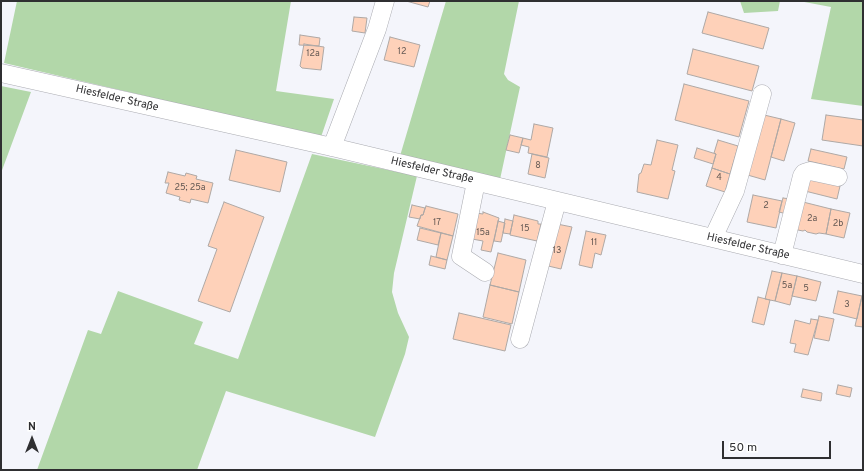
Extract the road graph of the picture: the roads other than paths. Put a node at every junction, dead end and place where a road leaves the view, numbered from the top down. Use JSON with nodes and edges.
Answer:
{"nodes":[{"id":1,"x":385,"y":1,"type":"edge"},
{"id":2,"x":1,"y":73,"type":"edge"},
{"id":3,"x":762,"y":94,"type":"dead end"},
{"id":4,"x":332,"y":148,"type":"junction"},
{"id":5,"x":838,"y":177,"type":"dead end"},
{"id":6,"x":476,"y":182,"type":"junction"},
{"id":7,"x":557,"y":201,"type":"junction"},
{"id":8,"x":713,"y":238,"type":"junction"},
{"id":9,"x":782,"y":255,"type":"junction"},
{"id":10,"x":485,"y":272,"type":"dead end"},
{"id":11,"x":863,"y":274,"type":"edge"},
{"id":12,"x":520,"y":339,"type":"dead end"}],
"edges":[{"from":1,"to":4,"type":"street"},
{"from":2,"to":4,"type":"street","name":"Hiesfelder Straße"},
{"from":3,"to":8,"type":"street"},
{"from":4,"to":6,"type":"street","name":"Hiesfelder Straße"},
{"from":5,"to":9,"type":"street"},
{"from":6,"to":7,"type":"street","name":"Hiesfelder Straße"},
{"from":6,"to":10,"type":"street"},
{"from":7,"to":8,"type":"street","name":"Hiesfelder Straße"},
{"from":7,"to":12,"type":"street"},
{"from":8,"to":9,"type":"street","name":"Hiesfelder Straße"},
{"from":9,"to":11,"type":"street","name":"Hiesfelder Straße"}]}
